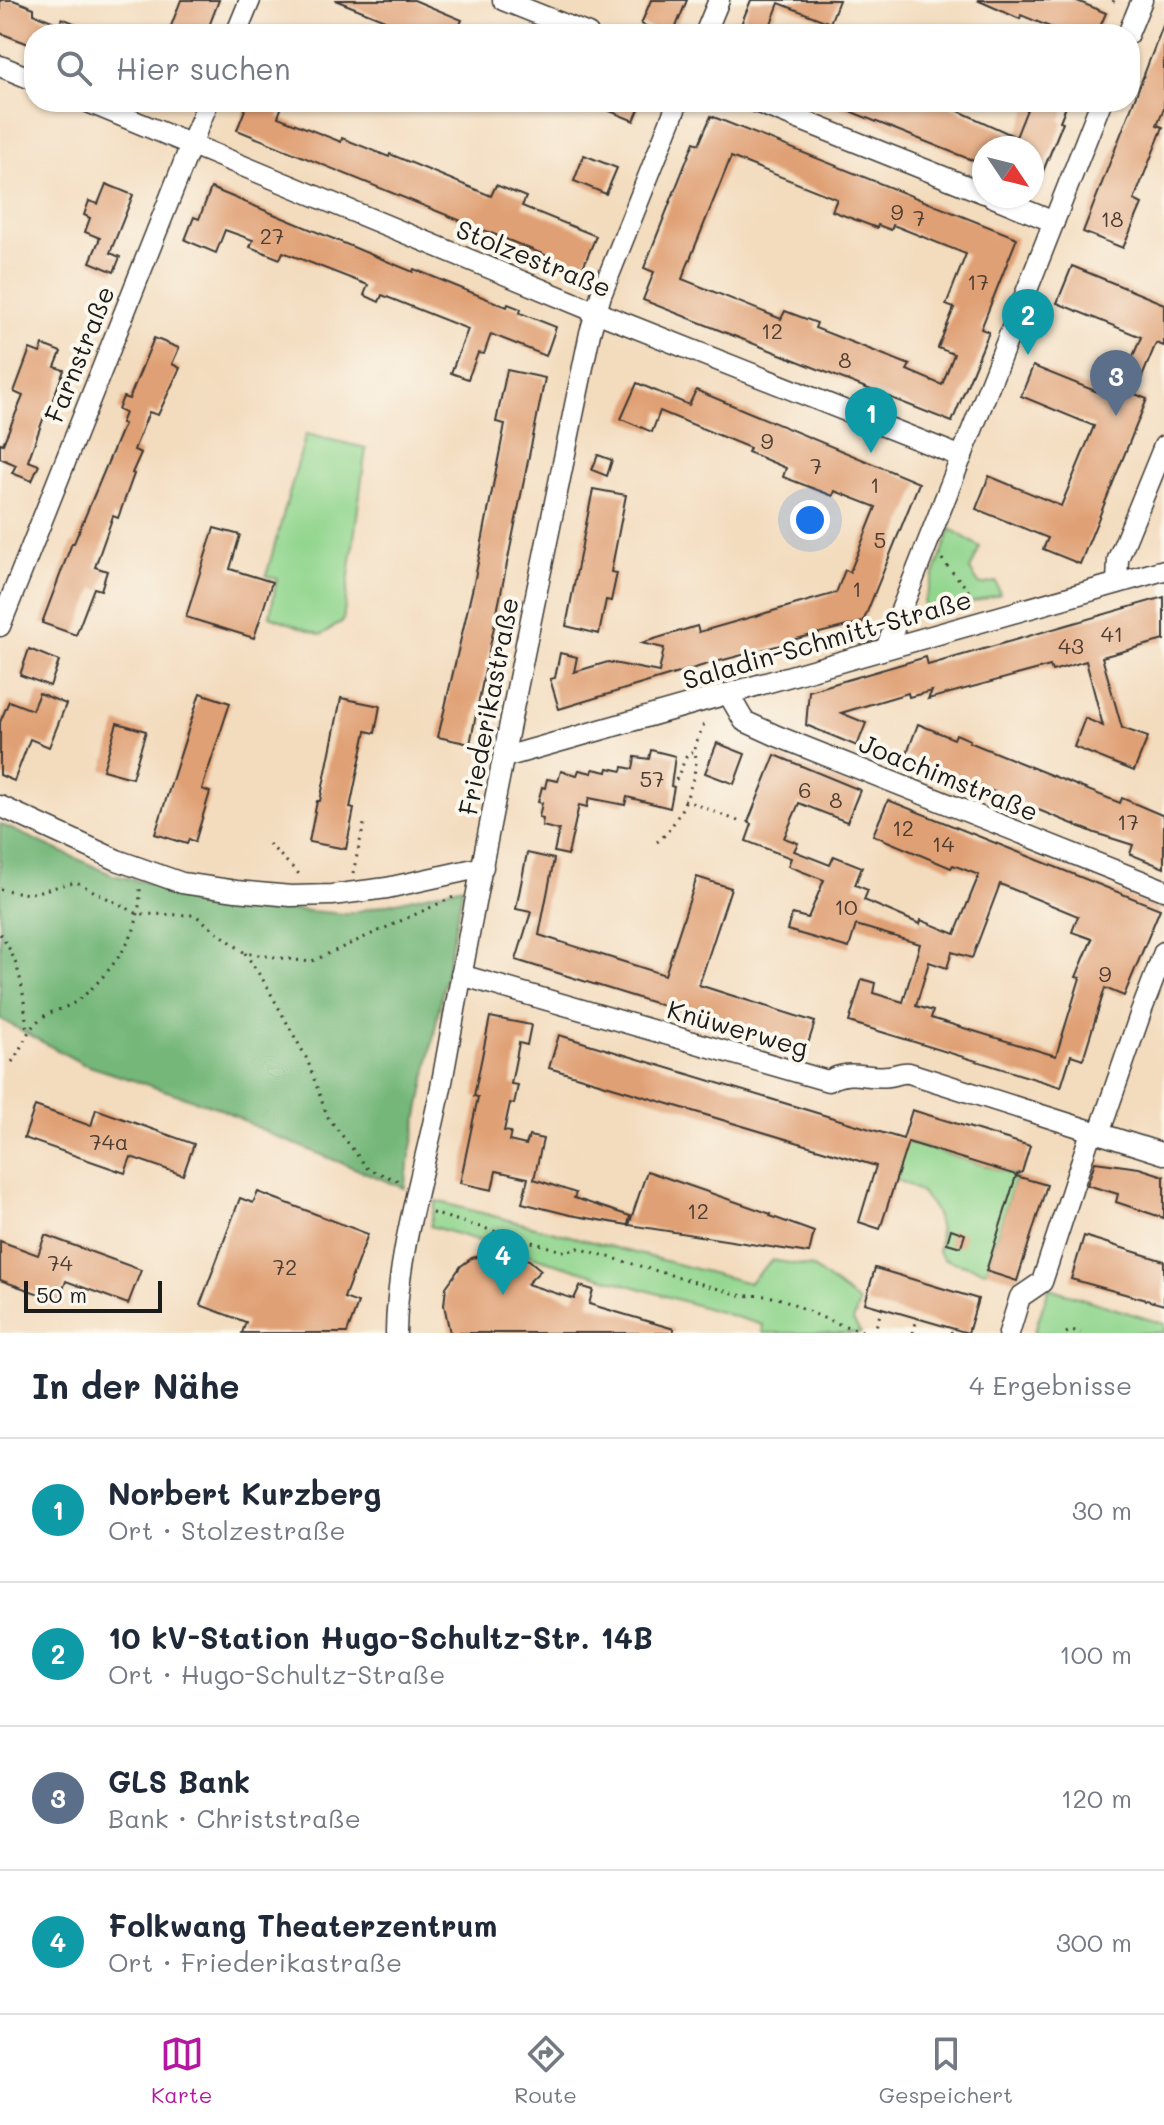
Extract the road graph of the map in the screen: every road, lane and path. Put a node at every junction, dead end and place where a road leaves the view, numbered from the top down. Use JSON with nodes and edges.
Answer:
{"nodes":[{"id":1,"x":250,"y":0,"type":"edge"},
{"id":2,"x":503,"y":0,"type":"edge"},
{"id":3,"x":719,"y":0,"type":"edge"},
{"id":4,"x":1142,"y":0,"type":"edge"},
{"id":5,"x":240,"y":24,"type":"edge"},
{"id":6,"x":563,"y":24,"type":"edge"},
{"id":7,"x":709,"y":24,"type":"edge"},
{"id":8,"x":1132,"y":24,"type":"edge"},
{"id":9,"x":0,"y":66,"type":"edge"},
{"id":10,"x":24,"y":76,"type":"edge"},
{"id":11,"x":113,"y":112,"type":"edge"},
{"id":12,"x":204,"y":112,"type":"edge"},
{"id":13,"x":674,"y":112,"type":"edge"},
{"id":14,"x":781,"y":112,"type":"edge"},
{"id":15,"x":1097,"y":112,"type":"edge"},
{"id":16,"x":191,"y":143,"type":"junction"},
{"id":17,"x":972,"y":188,"type":"edge"},
{"id":18,"x":1020,"y":208,"type":"edge"},
{"id":19,"x":1054,"y":222,"type":"junction"},
{"id":20,"x":596,"y":312,"type":"junction"},
{"id":21,"x":1164,"y":446,"type":"edge"},
{"id":22,"x":962,"y":457,"type":"junction"},
{"id":23,"x":925,"y":550,"type":"junction"},
{"id":24,"x":1164,"y":570,"type":"edge"},
{"id":25,"x":1117,"y":583,"type":"junction"},
{"id":26,"x":979,"y":622,"type":"junction"},
{"id":27,"x":0,"y":626,"type":"edge"},
{"id":28,"x":887,"y":646,"type":"junction"},
{"id":29,"x":721,"y":697,"type":"junction"},
{"id":30,"x":694,"y":751,"type":"junction"},
{"id":31,"x":505,"y":757,"type":"junction"},
{"id":32,"x":676,"y":780,"type":"dead end"},
{"id":33,"x":684,"y":800,"type":"junction"},
{"id":34,"x":0,"y":806,"type":"edge"},
{"id":35,"x":743,"y":823,"type":"dead end"},
{"id":36,"x":364,"y":824,"type":"dead end"},
{"id":37,"x":657,"y":842,"type":"dead end"},
{"id":38,"x":269,"y":844,"type":"dead end"},
{"id":39,"x":483,"y":867,"type":"junction"},
{"id":40,"x":141,"y":881,"type":"dead end"},
{"id":41,"x":0,"y":889,"type":"edge"},
{"id":42,"x":1164,"y":890,"type":"edge"},
{"id":43,"x":353,"y":892,"type":"junction"},
{"id":44,"x":467,"y":895,"type":"dead end"},
{"id":45,"x":322,"y":896,"type":"junction"},
{"id":46,"x":138,"y":914,"type":"junction"},
{"id":47,"x":0,"y":934,"type":"edge"},
{"id":48,"x":1164,"y":952,"type":"edge"},
{"id":49,"x":245,"y":953,"type":"junction"},
{"id":50,"x":461,"y":975,"type":"junction"},
{"id":51,"x":27,"y":1033,"type":"junction"},
{"id":52,"x":12,"y":1062,"type":"dead end"},
{"id":53,"x":1095,"y":1133,"type":"junction"},
{"id":54,"x":1164,"y":1154,"type":"edge"},
{"id":55,"x":414,"y":1208,"type":"junction"},
{"id":56,"x":882,"y":1308,"type":"dead end"},
{"id":57,"x":917,"y":1319,"type":"dead end"},
{"id":58,"x":396,"y":1333,"type":"edge"},
{"id":59,"x":868,"y":1333,"type":"edge"},
{"id":60,"x":874,"y":1333,"type":"edge"},
{"id":61,"x":913,"y":1333,"type":"edge"},
{"id":62,"x":1009,"y":1333,"type":"edge"},
{"id":63,"x":1066,"y":1333,"type":"edge"},
{"id":64,"x":1081,"y":1333,"type":"edge"}],
"edges":[{"from":1,"to":5,"type":"street"},
{"from":2,"to":6,"type":"street"},
{"from":3,"to":7,"type":"street"},
{"from":4,"to":8,"type":"street"},
{"from":9,"to":10,"type":"street"},
{"from":11,"to":16,"type":"street","name":"Stolzestraße"},
{"from":12,"to":16,"type":"street","name":"Farnstraße"},
{"from":13,"to":20,"type":"street","name":"Friederikastraße"},
{"from":14,"to":17,"type":"street"},
{"from":15,"to":19,"type":"street"},
{"from":16,"to":20,"type":"street","name":"Stolzestraße"},
{"from":16,"to":27,"type":"street","name":"Farnstraße"},
{"from":18,"to":19,"type":"street"},
{"from":19,"to":22,"type":"street"},
{"from":20,"to":22,"type":"street","name":"Stolzestraße"},
{"from":20,"to":31,"type":"street","name":"Friederikastraße"},
{"from":21,"to":25,"type":"street"},
{"from":22,"to":23,"type":"street"},
{"from":23,"to":26,"type":"path"},
{"from":23,"to":28,"type":"street"},
{"from":24,"to":25,"type":"street","name":"Saladin-Schmitt-Straße"},
{"from":25,"to":26,"type":"street","name":"Saladin-Schmitt-Straße"},
{"from":26,"to":28,"type":"street","name":"Saladin-Schmitt-Straße"},
{"from":28,"to":29,"type":"street","name":"Saladin-Schmitt-Straße"},
{"from":29,"to":30,"type":"path"},
{"from":29,"to":31,"type":"street","name":"Saladin-Schmitt-Straße"},
{"from":29,"to":42,"type":"street","name":"Joachimstraße"},
{"from":30,"to":32,"type":"path"},
{"from":30,"to":33,"type":"path"},
{"from":31,"to":39,"type":"street","name":"Friederikastraße"},
{"from":33,"to":35,"type":"path"},
{"from":33,"to":37,"type":"path"},
{"from":34,"to":45,"type":"street"},
{"from":36,"to":43,"type":"path"},
{"from":38,"to":45,"type":"path"},
{"from":39,"to":43,"type":"street"},
{"from":39,"to":50,"type":"street","name":"Friederikastraße"},
{"from":40,"to":46,"type":"path"},
{"from":41,"to":46,"type":"path"},
{"from":43,"to":45,"type":"street"},
{"from":44,"to":49,"type":"path"},
{"from":46,"to":49,"type":"path"},
{"from":46,"to":51,"type":"path"},
{"from":47,"to":51,"type":"path"},
{"from":48,"to":53,"type":"street"},
{"from":49,"to":55,"type":"path"},
{"from":50,"to":53,"type":"street","name":"Knüwerweg"},
{"from":50,"to":55,"type":"street","name":"Friederikastraße"},
{"from":51,"to":52,"type":"path"},
{"from":53,"to":54,"type":"street","name":"Knüwerweg"},
{"from":53,"to":62,"type":"street"},
{"from":55,"to":58,"type":"street","name":"Friederikastraße"},
{"from":55,"to":59,"type":"path"},
{"from":56,"to":60,"type":"path"},
{"from":57,"to":61,"type":"path"},
{"from":63,"to":64,"type":"path"}]}
